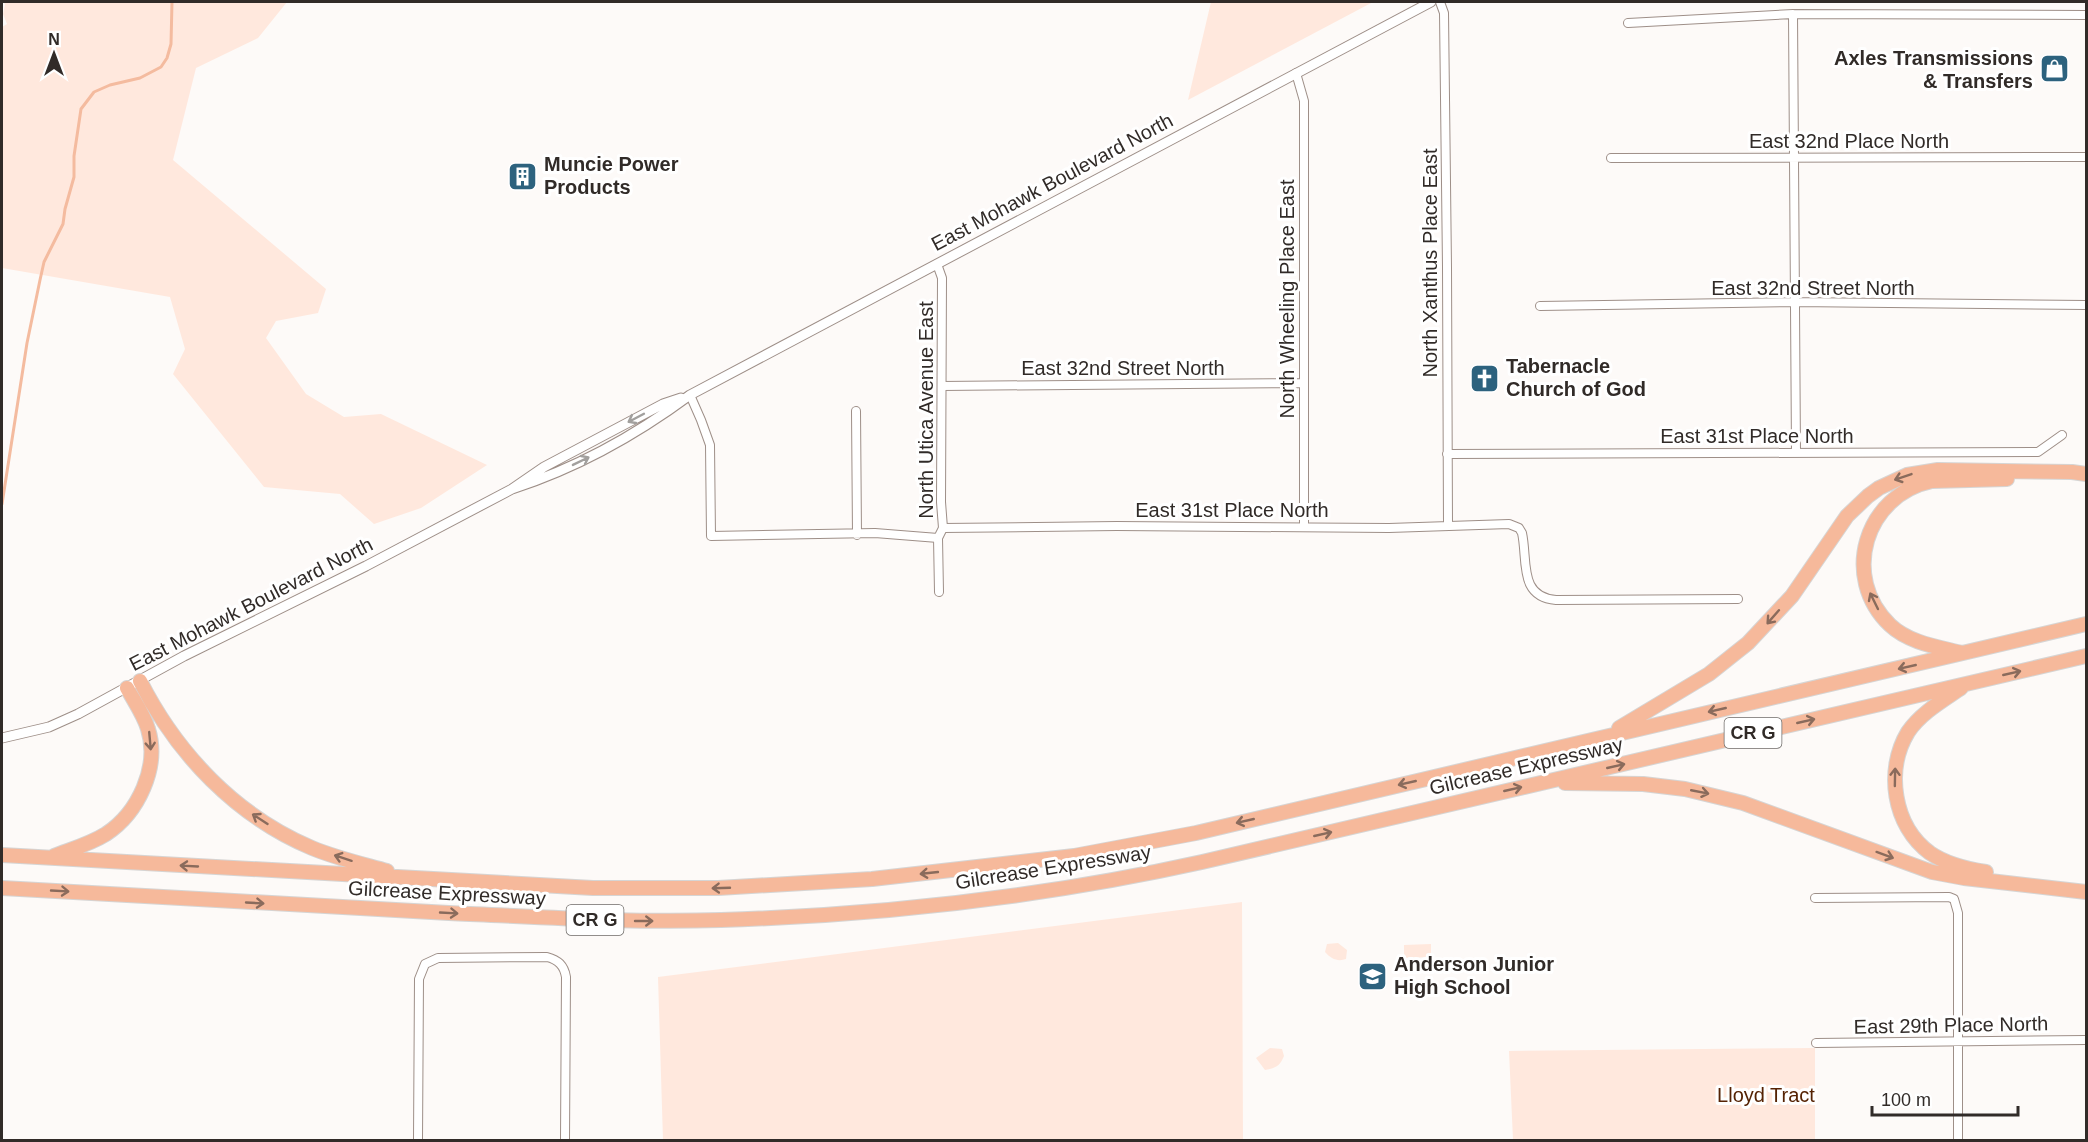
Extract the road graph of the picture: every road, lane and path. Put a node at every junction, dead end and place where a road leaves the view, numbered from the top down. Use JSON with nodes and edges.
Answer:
{"nodes":[{"id":1,"x":1431,"y":2,"type":"edge"},
{"id":2,"x":1440,"y":2,"type":"edge"},
{"id":3,"x":1793,"y":14,"type":"junction"},
{"id":4,"x":2086,"y":15,"type":"edge"},
{"id":5,"x":1628,"y":23,"type":"dead end"},
{"id":6,"x":1296,"y":73,"type":"junction"},
{"id":7,"x":2086,"y":157,"type":"edge"},
{"id":8,"x":1611,"y":158,"type":"dead end"},
{"id":9,"x":1794,"y":158,"type":"junction"},
{"id":10,"x":937,"y":264,"type":"junction"},
{"id":11,"x":1794,"y":303,"type":"junction"},
{"id":12,"x":2086,"y":305,"type":"edge"},
{"id":13,"x":1540,"y":306,"type":"dead end"},
{"id":14,"x":1304,"y":383,"type":"junction"},
{"id":15,"x":942,"y":386,"type":"junction"},
{"id":16,"x":690,"y":395,"type":"junction"},
{"id":17,"x":856,"y":411,"type":"dead end"},
{"id":18,"x":2062,"y":435,"type":"dead end"},
{"id":19,"x":1796,"y":452,"type":"junction"},
{"id":20,"x":1447,"y":454,"type":"junction"},
{"id":21,"x":2086,"y":474,"type":"edge"},
{"id":22,"x":2086,"y":480,"type":"edge"},
{"id":23,"x":1448,"y":526,"type":"junction"},
{"id":24,"x":1304,"y":527,"type":"junction"},
{"id":25,"x":943,"y":528,"type":"junction"},
{"id":26,"x":857,"y":534,"type":"junction"},
{"id":27,"x":938,"y":538,"type":"junction"},
{"id":28,"x":939,"y":592,"type":"dead end"},
{"id":29,"x":1738,"y":599,"type":"dead end"},
{"id":30,"x":2086,"y":624,"type":"edge"},
{"id":31,"x":1964,"y":654,"type":"junction"},
{"id":32,"x":2086,"y":656,"type":"edge"},
{"id":33,"x":140,"y":681,"type":"junction"},
{"id":34,"x":1968,"y":683,"type":"junction"},
{"id":35,"x":127,"y":688,"type":"junction"},
{"id":36,"x":1607,"y":735,"type":"junction"},
{"id":37,"x":2,"y":738,"type":"edge"},
{"id":38,"x":1538,"y":783,"type":"junction"},
{"id":39,"x":2,"y":855,"type":"edge"},
{"id":40,"x":49,"y":858,"type":"junction"},
{"id":41,"x":415,"y":879,"type":"junction"},
{"id":42,"x":2086,"y":885,"type":"edge"},
{"id":43,"x":2,"y":888,"type":"edge"},
{"id":44,"x":2086,"y":892,"type":"edge"},
{"id":45,"x":1815,"y":898,"type":"dead end"},
{"id":46,"x":2086,"y":1040,"type":"edge"},
{"id":47,"x":1958,"y":1041,"type":"junction"},
{"id":48,"x":1816,"y":1043,"type":"dead end"},
{"id":49,"x":418,"y":1140,"type":"edge"},
{"id":50,"x":565,"y":1140,"type":"edge"},
{"id":51,"x":1958,"y":1140,"type":"edge"}],
"edges":[{"from":1,"to":6,"type":"street","name":"East Mohawk Boulevard North"},
{"from":2,"to":20,"type":"street","name":"North Xanthus Place East"},
{"from":3,"to":4,"type":"street"},
{"from":3,"to":5,"type":"street"},
{"from":3,"to":9,"type":"street"},
{"from":6,"to":10,"type":"street","name":"East Mohawk Boulevard North"},
{"from":6,"to":14,"type":"street","name":"North Wheeling Place East"},
{"from":7,"to":9,"type":"street","name":"East 32nd Place North"},
{"from":8,"to":9,"type":"street","name":"East 32nd Place North"},
{"from":9,"to":11,"type":"street"},
{"from":10,"to":15,"type":"street","name":"North Utica Avenue East"},
{"from":10,"to":16,"type":"street","name":"East Mohawk Boulevard North"},
{"from":11,"to":12,"type":"street","name":"East 32nd Street North"},
{"from":11,"to":13,"type":"street","name":"East 32nd Street North"},
{"from":11,"to":19,"type":"street"},
{"from":14,"to":15,"type":"street","name":"East 32nd Street North"},
{"from":14,"to":24,"type":"street","name":"North Wheeling Place East"},
{"from":15,"to":25,"type":"street","name":"North Utica Avenue East"},
{"from":16,"to":26,"type":"street"},
{"from":16,"to":33,"type":"street","name":"East Mohawk Boulevard North"},
{"from":17,"to":26,"type":"street"},
{"from":18,"to":19,"type":"street","name":"East 31st Place North"},
{"from":19,"to":20,"type":"street","name":"East 31st Place North"},
{"from":20,"to":23,"type":"street","name":"North Xanthus Place East"},
{"from":21,"to":36,"type":"highway","one_way":true},
{"from":31,"to":22,"type":"highway","one_way":true},
{"from":23,"to":24,"type":"street","name":"East 31st Place North"},
{"from":23,"to":29,"type":"street","name":"East 31st Place North"},
{"from":24,"to":25,"type":"street","name":"East 31st Place North"},
{"from":25,"to":27,"type":"street","name":"North Utica Avenue East"},
{"from":26,"to":27,"type":"street"},
{"from":27,"to":28,"type":"street","name":"North Utica Avenue East"},
{"from":30,"to":31,"type":"highway","name":"Gilcrease Expressway","number":"CR G"},
{"from":31,"to":36,"type":"highway","name":"Gilcrease Expressway","number":"CR G","one_way":true},
{"from":34,"to":32,"type":"highway","name":"Gilcrease Expressway","number":"CR G","one_way":true},
{"from":33,"to":35,"type":"street","name":"East Mohawk Boulevard North"},
{"from":41,"to":33,"type":"highway","one_way":true},
{"from":38,"to":34,"type":"highway","name":"Gilcrease Expressway","number":"CR G","one_way":true},
{"from":42,"to":34,"type":"highway","one_way":true},
{"from":35,"to":37,"type":"street","name":"East Mohawk Boulevard North"},
{"from":35,"to":40,"type":"highway","one_way":true},
{"from":36,"to":41,"type":"highway","name":"Gilcrease Expressway","number":"CR G","one_way":true},
{"from":43,"to":38,"type":"highway","name":"Gilcrease Expressway","number":"CR G","one_way":true},
{"from":38,"to":44,"type":"highway","one_way":true},
{"from":39,"to":40,"type":"highway","name":"Gilcrease Expressway","number":"CR G"},
{"from":41,"to":40,"type":"highway","name":"Gilcrease Expressway","number":"CR G","one_way":true},
{"from":45,"to":47,"type":"street"},
{"from":46,"to":47,"type":"street","name":"East 29th Place North"},
{"from":47,"to":48,"type":"street","name":"East 29th Place North"},
{"from":47,"to":51,"type":"street"},
{"from":49,"to":50,"type":"street"}]}
